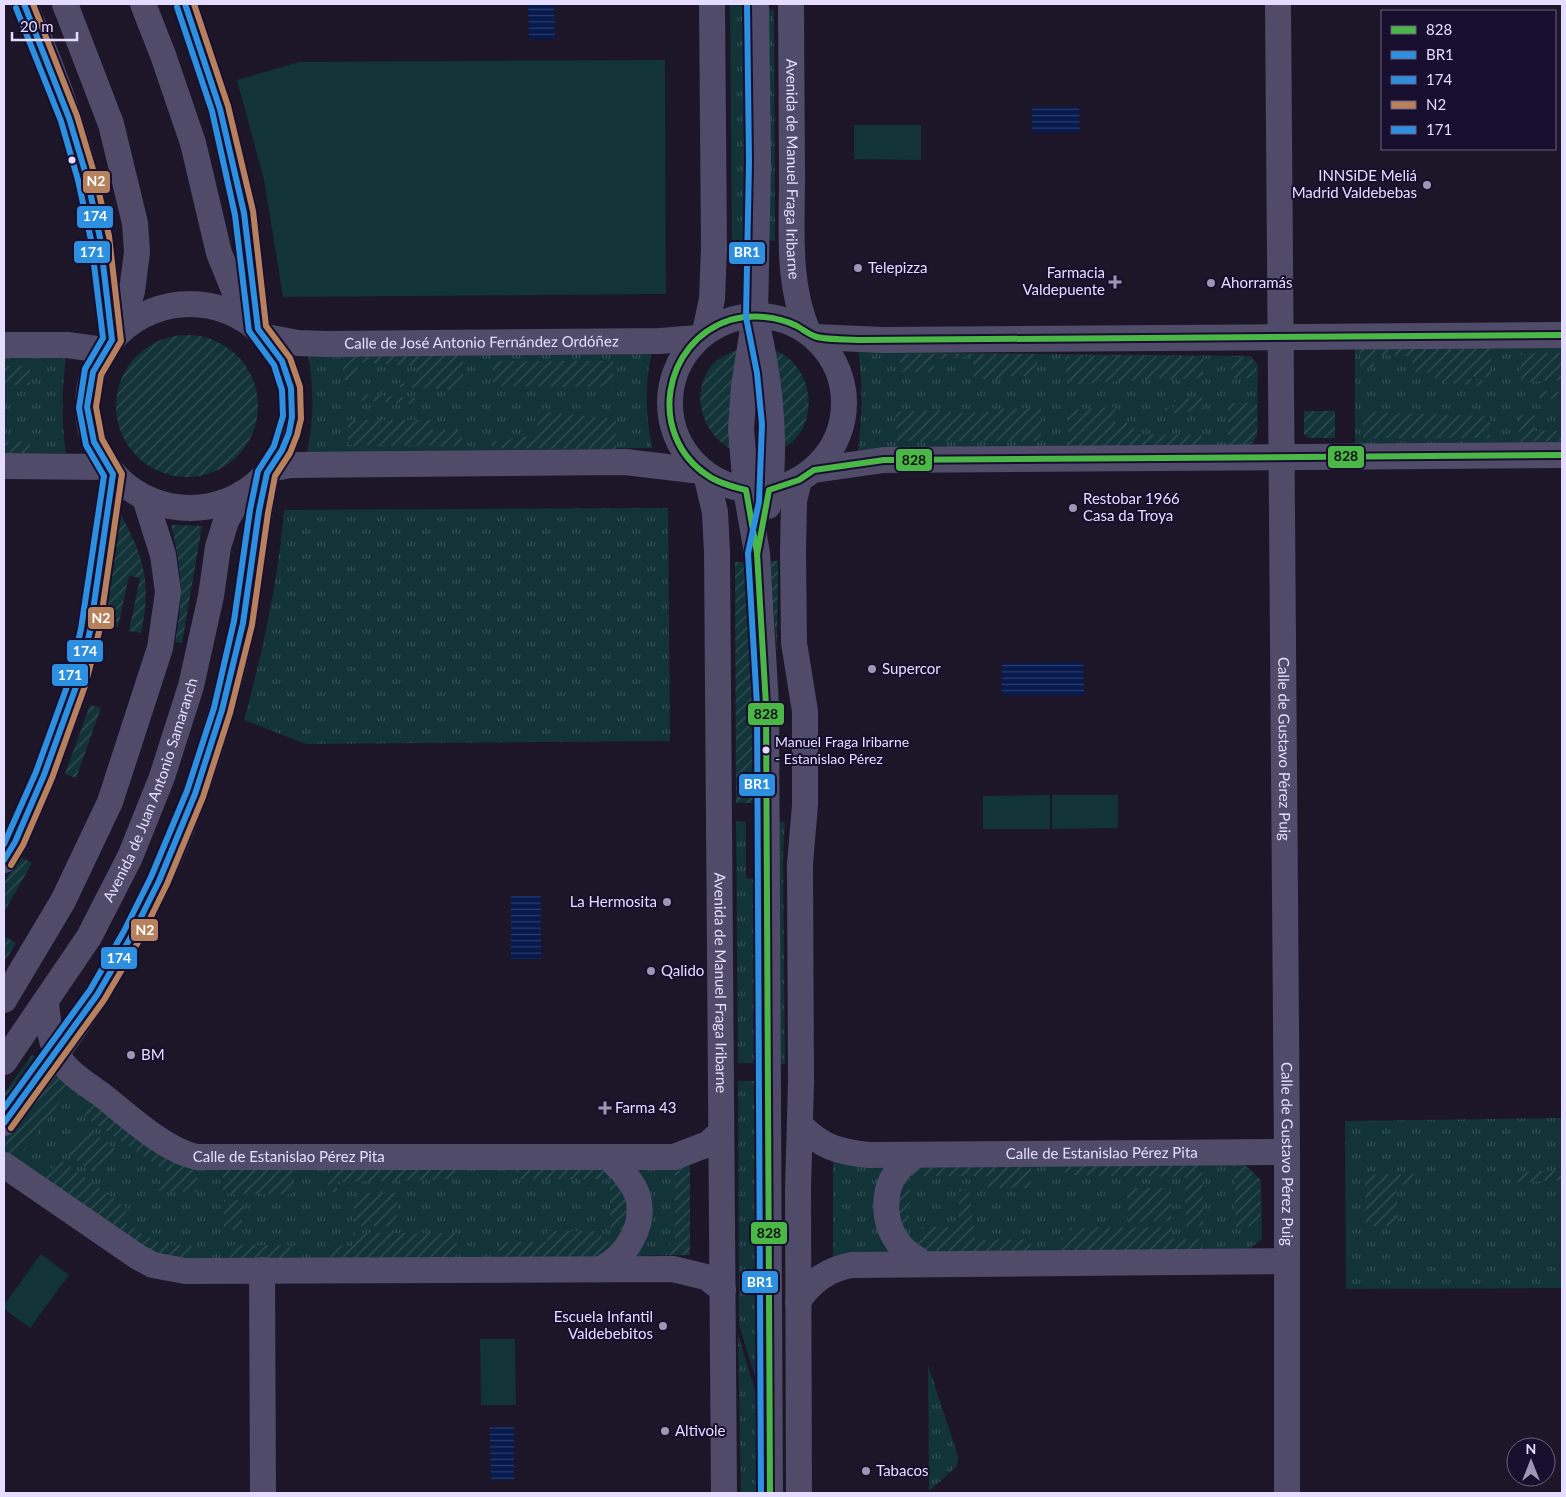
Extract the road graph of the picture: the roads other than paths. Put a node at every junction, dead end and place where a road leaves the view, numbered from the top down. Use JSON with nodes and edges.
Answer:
{"nodes":[{"id":1,"x":24,"y":4,"type":"edge"},
{"id":2,"x":65,"y":4,"type":"edge"},
{"id":3,"x":143,"y":4,"type":"edge"},
{"id":4,"x":185,"y":4,"type":"edge"},
{"id":5,"x":712,"y":4,"type":"edge"},
{"id":6,"x":756,"y":4,"type":"edge"},
{"id":7,"x":791,"y":4,"type":"edge"},
{"id":8,"x":1278,"y":4,"type":"edge"},
{"id":9,"x":755,"y":316,"type":"junction"},
{"id":10,"x":257,"y":329,"type":"junction"},
{"id":11,"x":812,"y":334,"type":"junction"},
{"id":12,"x":702,"y":335,"type":"junction"},
{"id":13,"x":1562,"y":335,"type":"edge"},
{"id":14,"x":1281,"y":338,"type":"junction"},
{"id":15,"x":112,"y":340,"type":"junction"},
{"id":16,"x":4,"y":345,"type":"edge"},
{"id":17,"x":1562,"y":455,"type":"edge"},
{"id":18,"x":1282,"y":457,"type":"junction"},
{"id":19,"x":4,"y":466,"type":"edge"},
{"id":20,"x":110,"y":471,"type":"junction"},
{"id":21,"x":269,"y":471,"type":"junction"},
{"id":22,"x":703,"y":472,"type":"junction"},
{"id":23,"x":806,"y":475,"type":"junction"},
{"id":24,"x":758,"y":490,"type":"junction"},
{"id":25,"x":241,"y":494,"type":"junction"},
{"id":26,"x":145,"y":498,"type":"junction"},
{"id":27,"x":4,"y":860,"type":"edge"},
{"id":28,"x":5,"y":996,"type":"edge"},
{"id":29,"x":46,"y":1003,"type":"junction"},
{"id":30,"x":57,"y":1052,"type":"junction"},
{"id":31,"x":4,"y":1062,"type":"edge"},
{"id":32,"x":4,"y":1123,"type":"edge"},
{"id":33,"x":800,"y":1125,"type":"junction"},
{"id":34,"x":721,"y":1132,"type":"junction"},
{"id":35,"x":1287,"y":1152,"type":"junction"},
{"id":36,"x":916,"y":1154,"type":"junction"},
{"id":37,"x":608,"y":1157,"type":"junction"},
{"id":38,"x":4,"y":1165,"type":"edge"},
{"id":39,"x":1286,"y":1261,"type":"junction"},
{"id":40,"x":924,"y":1264,"type":"junction"},
{"id":41,"x":601,"y":1269,"type":"junction"},
{"id":42,"x":262,"y":1270,"type":"junction"},
{"id":43,"x":723,"y":1290,"type":"junction"},
{"id":44,"x":798,"y":1301,"type":"junction"},
{"id":45,"x":263,"y":1493,"type":"edge"},
{"id":46,"x":724,"y":1493,"type":"edge"},
{"id":47,"x":770,"y":1493,"type":"edge"},
{"id":48,"x":799,"y":1493,"type":"edge"},
{"id":49,"x":1286,"y":1493,"type":"edge"}],
"edges":[{"from":1,"to":15,"type":"street"},
{"from":2,"to":15,"type":"street"},
{"from":3,"to":10,"type":"street"},
{"from":4,"to":10,"type":"street"},
{"from":5,"to":12,"type":"street"},
{"from":6,"to":9,"type":"street"},
{"from":7,"to":11,"type":"street","name":"Avenida de Manuel Fraga Iribarne"},
{"from":8,"to":14,"type":"street","name":"Calle de Gustavo Pérez Puig"},
{"from":9,"to":11,"type":"street"},
{"from":9,"to":12,"type":"street"},
{"from":9,"to":24,"type":"street"},
{"from":10,"to":12,"type":"street","name":"Calle de José Antonio Fernández Ordóñez"},
{"from":10,"to":15,"type":"street"},
{"from":10,"to":21,"type":"street"},
{"from":11,"to":14,"type":"street"},
{"from":11,"to":23,"type":"street"},
{"from":12,"to":22,"type":"street"},
{"from":13,"to":14,"type":"street"},
{"from":14,"to":18,"type":"street","name":"Calle de Gustavo Pérez Puig"},
{"from":15,"to":16,"type":"street"},
{"from":15,"to":20,"type":"street"},
{"from":17,"to":18,"type":"street"},
{"from":18,"to":23,"type":"street"},
{"from":18,"to":35,"type":"street","name":"Calle de Gustavo Pérez Puig"},
{"from":19,"to":20,"type":"street"},
{"from":20,"to":26,"type":"street"},
{"from":20,"to":27,"type":"street"},
{"from":21,"to":22,"type":"street"},
{"from":21,"to":25,"type":"street"},
{"from":21,"to":30,"type":"street"},
{"from":22,"to":24,"type":"street"},
{"from":22,"to":34,"type":"street","name":"Avenida de Manuel Fraga Iribarne"},
{"from":23,"to":24,"type":"street"},
{"from":23,"to":33,"type":"street"},
{"from":24,"to":47,"type":"street"},
{"from":25,"to":26,"type":"street"},
{"from":25,"to":29,"type":"street","name":"Avenida de Juan Antonio Samaranch"},
{"from":26,"to":28,"type":"street"},
{"from":29,"to":30,"type":"street","name":"Calle de Estanislao Pérez Pita"},
{"from":29,"to":31,"type":"street","name":"Avenida de Juan Antonio Samaranch"},
{"from":30,"to":32,"type":"street"},
{"from":30,"to":37,"type":"street","name":"Calle de Estanislao Pérez Pita"},
{"from":33,"to":36,"type":"street","name":"Calle de Estanislao Pérez Pita"},
{"from":33,"to":44,"type":"street"},
{"from":34,"to":37,"type":"street","name":"Calle de Estanislao Pérez Pita"},
{"from":34,"to":43,"type":"street","name":"Avenida de Manuel Fraga Iribarne"},
{"from":35,"to":36,"type":"street","name":"Calle de Estanislao Pérez Pita"},
{"from":35,"to":39,"type":"street","name":"Calle de Gustavo Pérez Puig"},
{"from":36,"to":40,"type":"street"},
{"from":37,"to":41,"type":"street"},
{"from":38,"to":42,"type":"street"},
{"from":39,"to":40,"type":"street"},
{"from":39,"to":49,"type":"street","name":"Calle de Gustavo Pérez Puig"},
{"from":40,"to":44,"type":"street"},
{"from":41,"to":42,"type":"street"},
{"from":41,"to":43,"type":"street"},
{"from":42,"to":45,"type":"street"},
{"from":43,"to":46,"type":"street","name":"Avenida de Manuel Fraga Iribarne"},
{"from":44,"to":48,"type":"street"}]}
